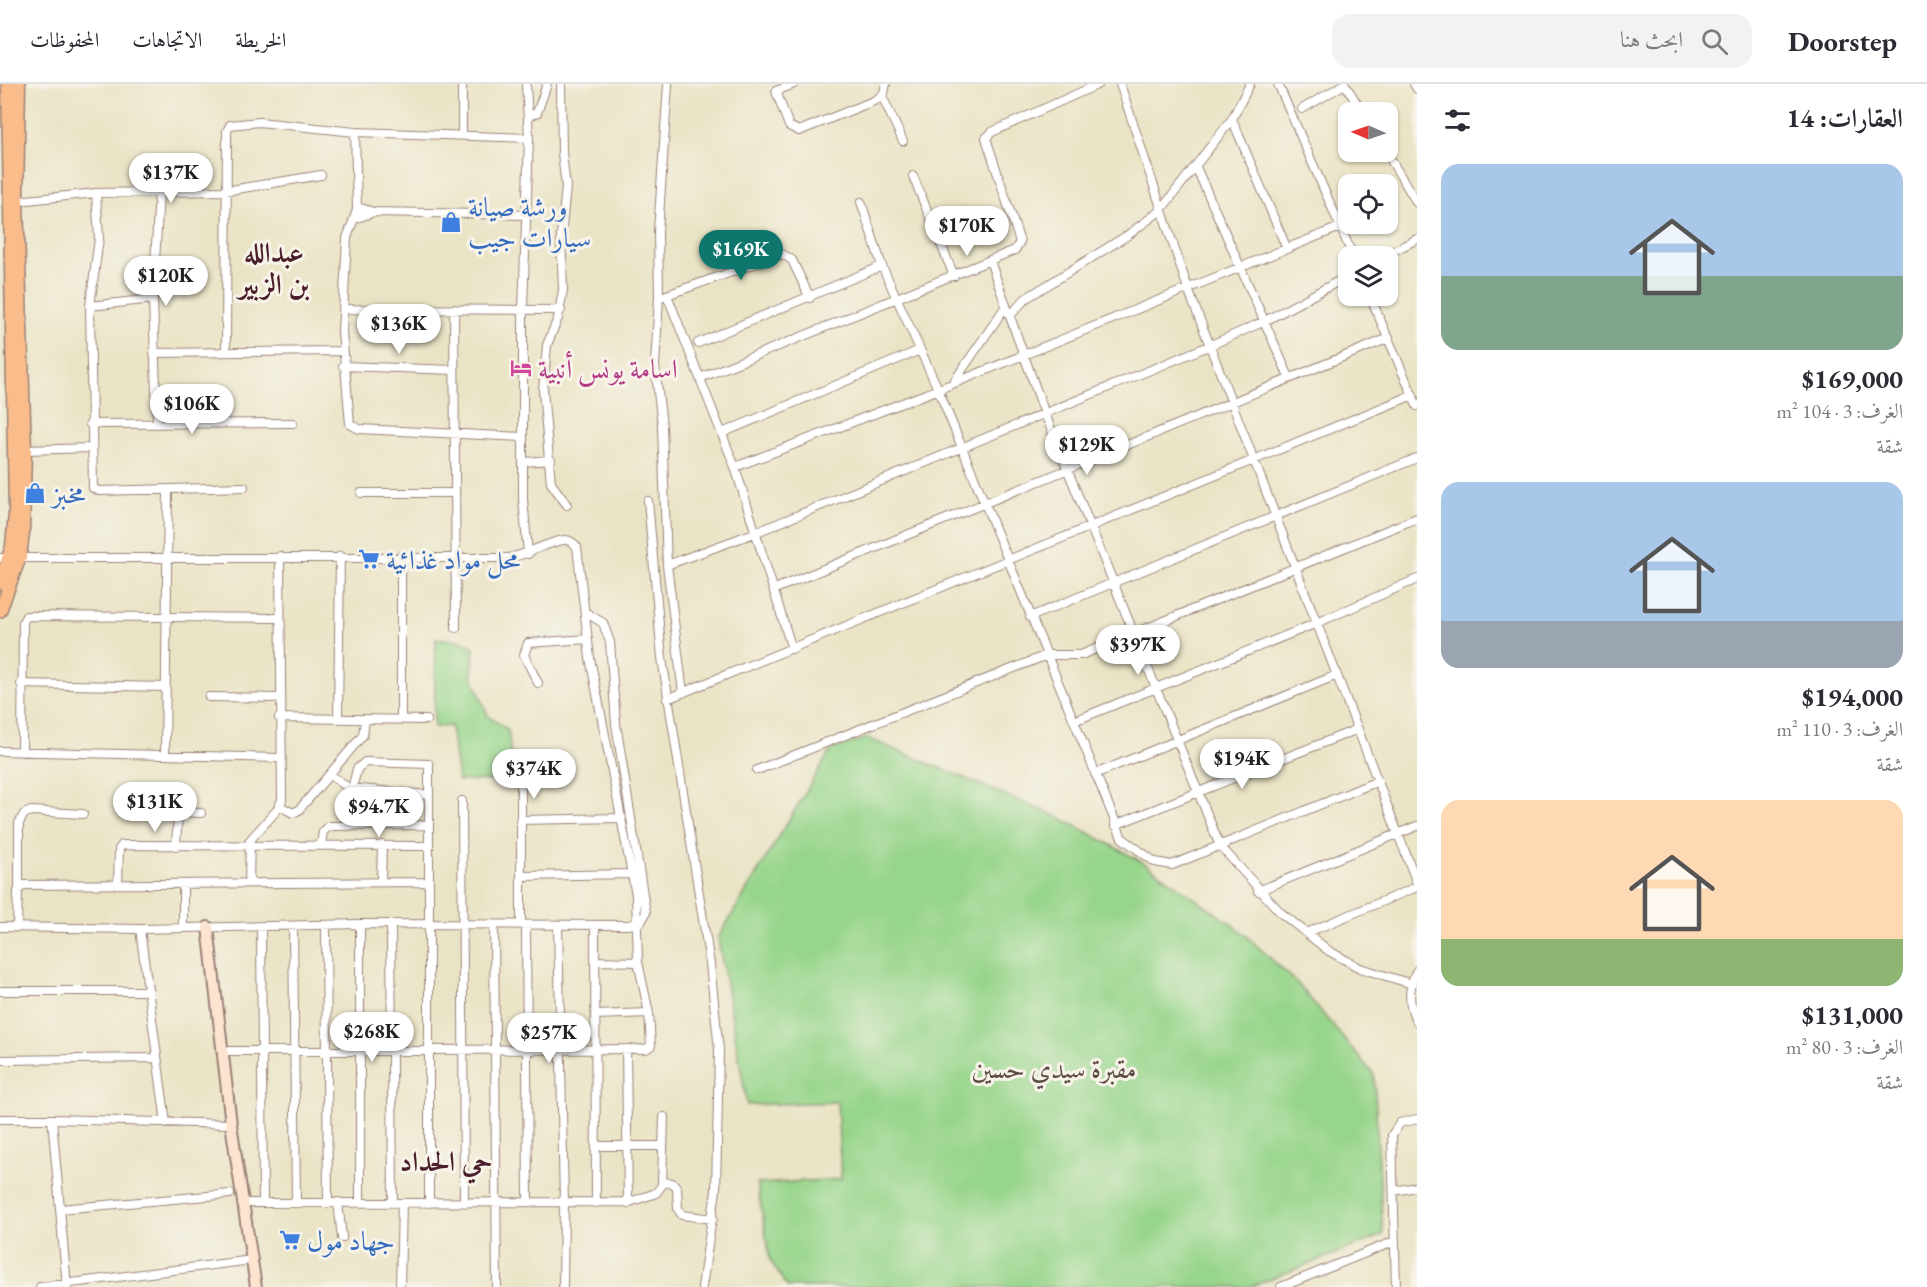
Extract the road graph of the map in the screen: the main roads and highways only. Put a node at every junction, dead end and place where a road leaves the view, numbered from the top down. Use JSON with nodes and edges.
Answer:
{"nodes":[{"id":1,"x":8,"y":84,"type":"edge"},
{"id":2,"x":19,"y":84,"type":"edge"},
{"id":3,"x":8,"y":209,"type":"edge"},
{"id":4,"x":7,"y":562,"type":"edge"},
{"id":5,"x":0,"y":583,"type":"edge"},
{"id":6,"x":0,"y":611,"type":"edge"}],
"edges":[{"from":1,"to":3,"type":"main road"},
{"from":2,"to":3,"type":"main road"},
{"from":3,"to":4,"type":"main road"},
{"from":3,"to":4,"type":"main road"},
{"from":4,"to":5,"type":"main road"},
{"from":4,"to":6,"type":"main road"}]}
